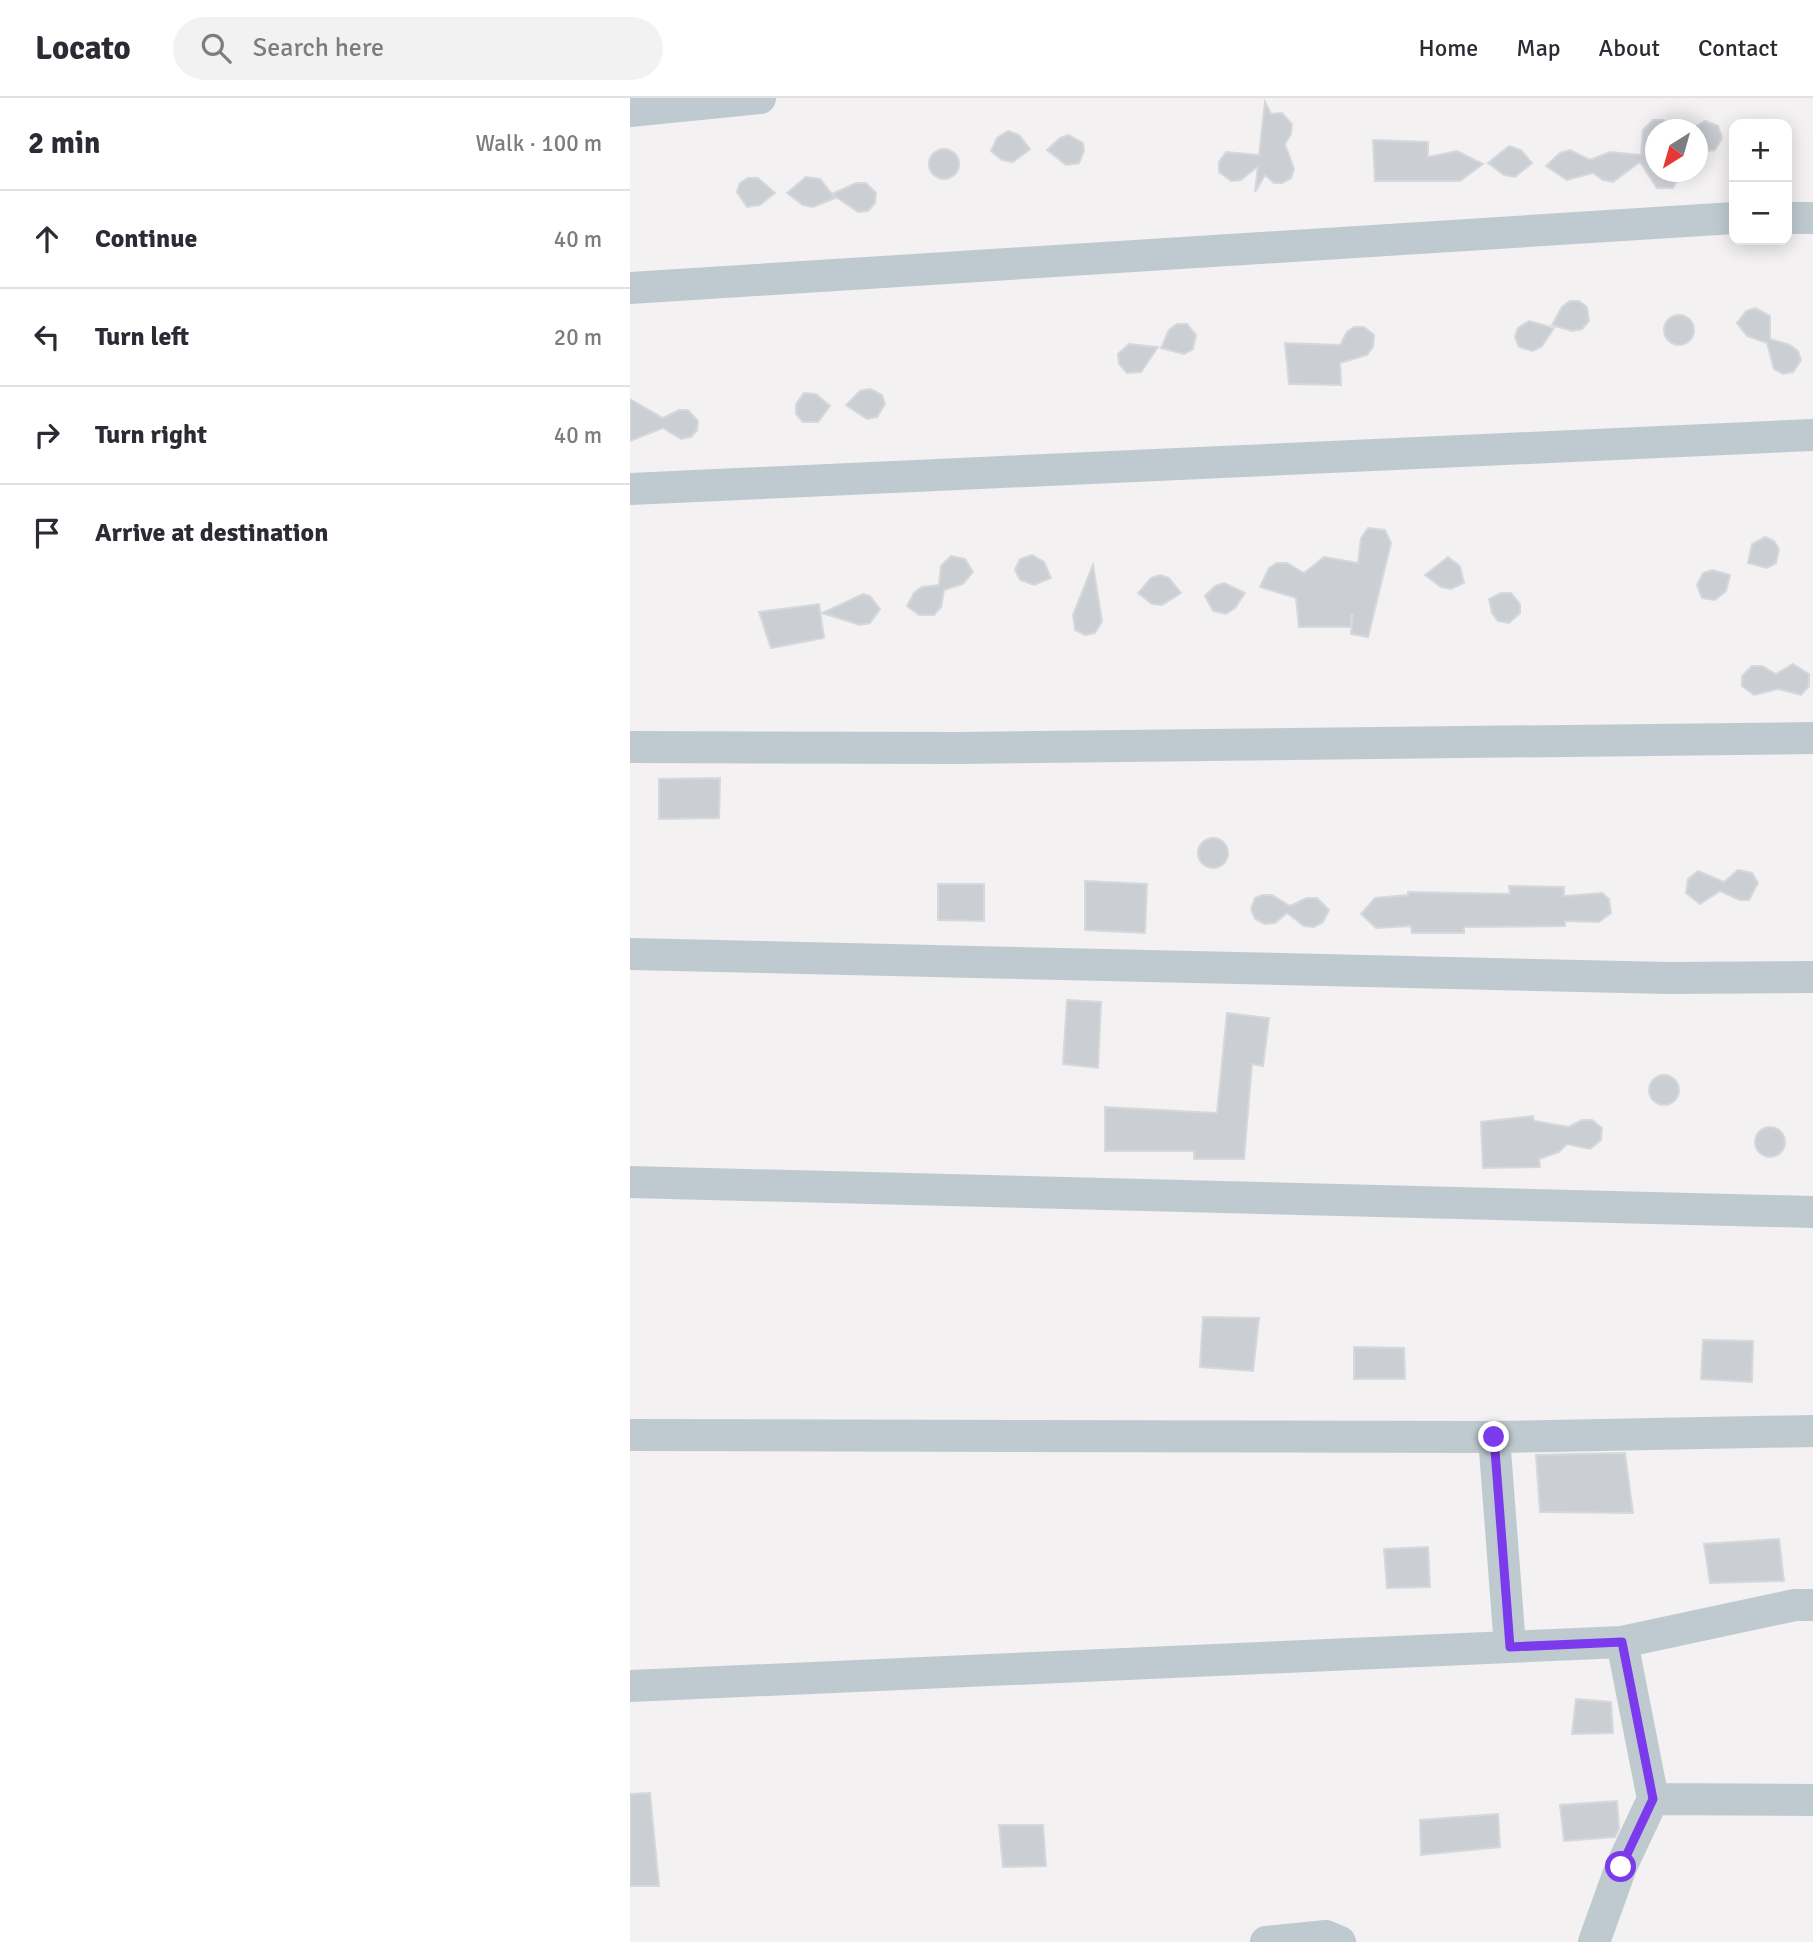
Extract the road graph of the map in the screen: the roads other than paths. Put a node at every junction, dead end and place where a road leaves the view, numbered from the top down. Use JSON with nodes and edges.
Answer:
{"nodes":[{"id":1,"x":760,"y":98,"type":"edge"},
{"id":2,"x":630,"y":111,"type":"edge"},
{"id":3,"x":1729,"y":218,"type":"edge"},
{"id":4,"x":1792,"y":218,"type":"edge"},
{"id":5,"x":1813,"y":218,"type":"edge"},
{"id":6,"x":630,"y":288,"type":"edge"},
{"id":7,"x":1813,"y":435,"type":"edge"},
{"id":8,"x":630,"y":489,"type":"edge"},
{"id":9,"x":1813,"y":738,"type":"edge"},
{"id":10,"x":630,"y":747,"type":"edge"},
{"id":11,"x":630,"y":954,"type":"edge"},
{"id":12,"x":1813,"y":977,"type":"edge"},
{"id":13,"x":630,"y":1182,"type":"edge"},
{"id":14,"x":1813,"y":1212,"type":"edge"},
{"id":15,"x":1813,"y":1431,"type":"edge"},
{"id":16,"x":630,"y":1435,"type":"edge"},
{"id":17,"x":1494,"y":1437,"type":"junction"},
{"id":18,"x":1813,"y":1605,"type":"edge"},
{"id":19,"x":1622,"y":1642,"type":"junction"},
{"id":20,"x":1510,"y":1647,"type":"junction"},
{"id":21,"x":630,"y":1686,"type":"edge"},
{"id":22,"x":1653,"y":1799,"type":"junction"},
{"id":23,"x":1813,"y":1800,"type":"edge"},
{"id":24,"x":1266,"y":1942,"type":"edge"},
{"id":25,"x":1340,"y":1942,"type":"edge"},
{"id":26,"x":1594,"y":1942,"type":"edge"}],
"edges":[{"from":1,"to":2,"type":"street"},
{"from":3,"to":6,"type":"street"},
{"from":4,"to":5,"type":"street"},
{"from":7,"to":8,"type":"street"},
{"from":9,"to":10,"type":"street"},
{"from":11,"to":12,"type":"street"},
{"from":13,"to":14,"type":"street"},
{"from":15,"to":17,"type":"street"},
{"from":16,"to":17,"type":"street"},
{"from":17,"to":20,"type":"street"},
{"from":18,"to":19,"type":"street"},
{"from":19,"to":20,"type":"street"},
{"from":19,"to":22,"type":"street"},
{"from":20,"to":21,"type":"street"},
{"from":22,"to":23,"type":"street"},
{"from":22,"to":26,"type":"street"},
{"from":24,"to":25,"type":"street"}]}
